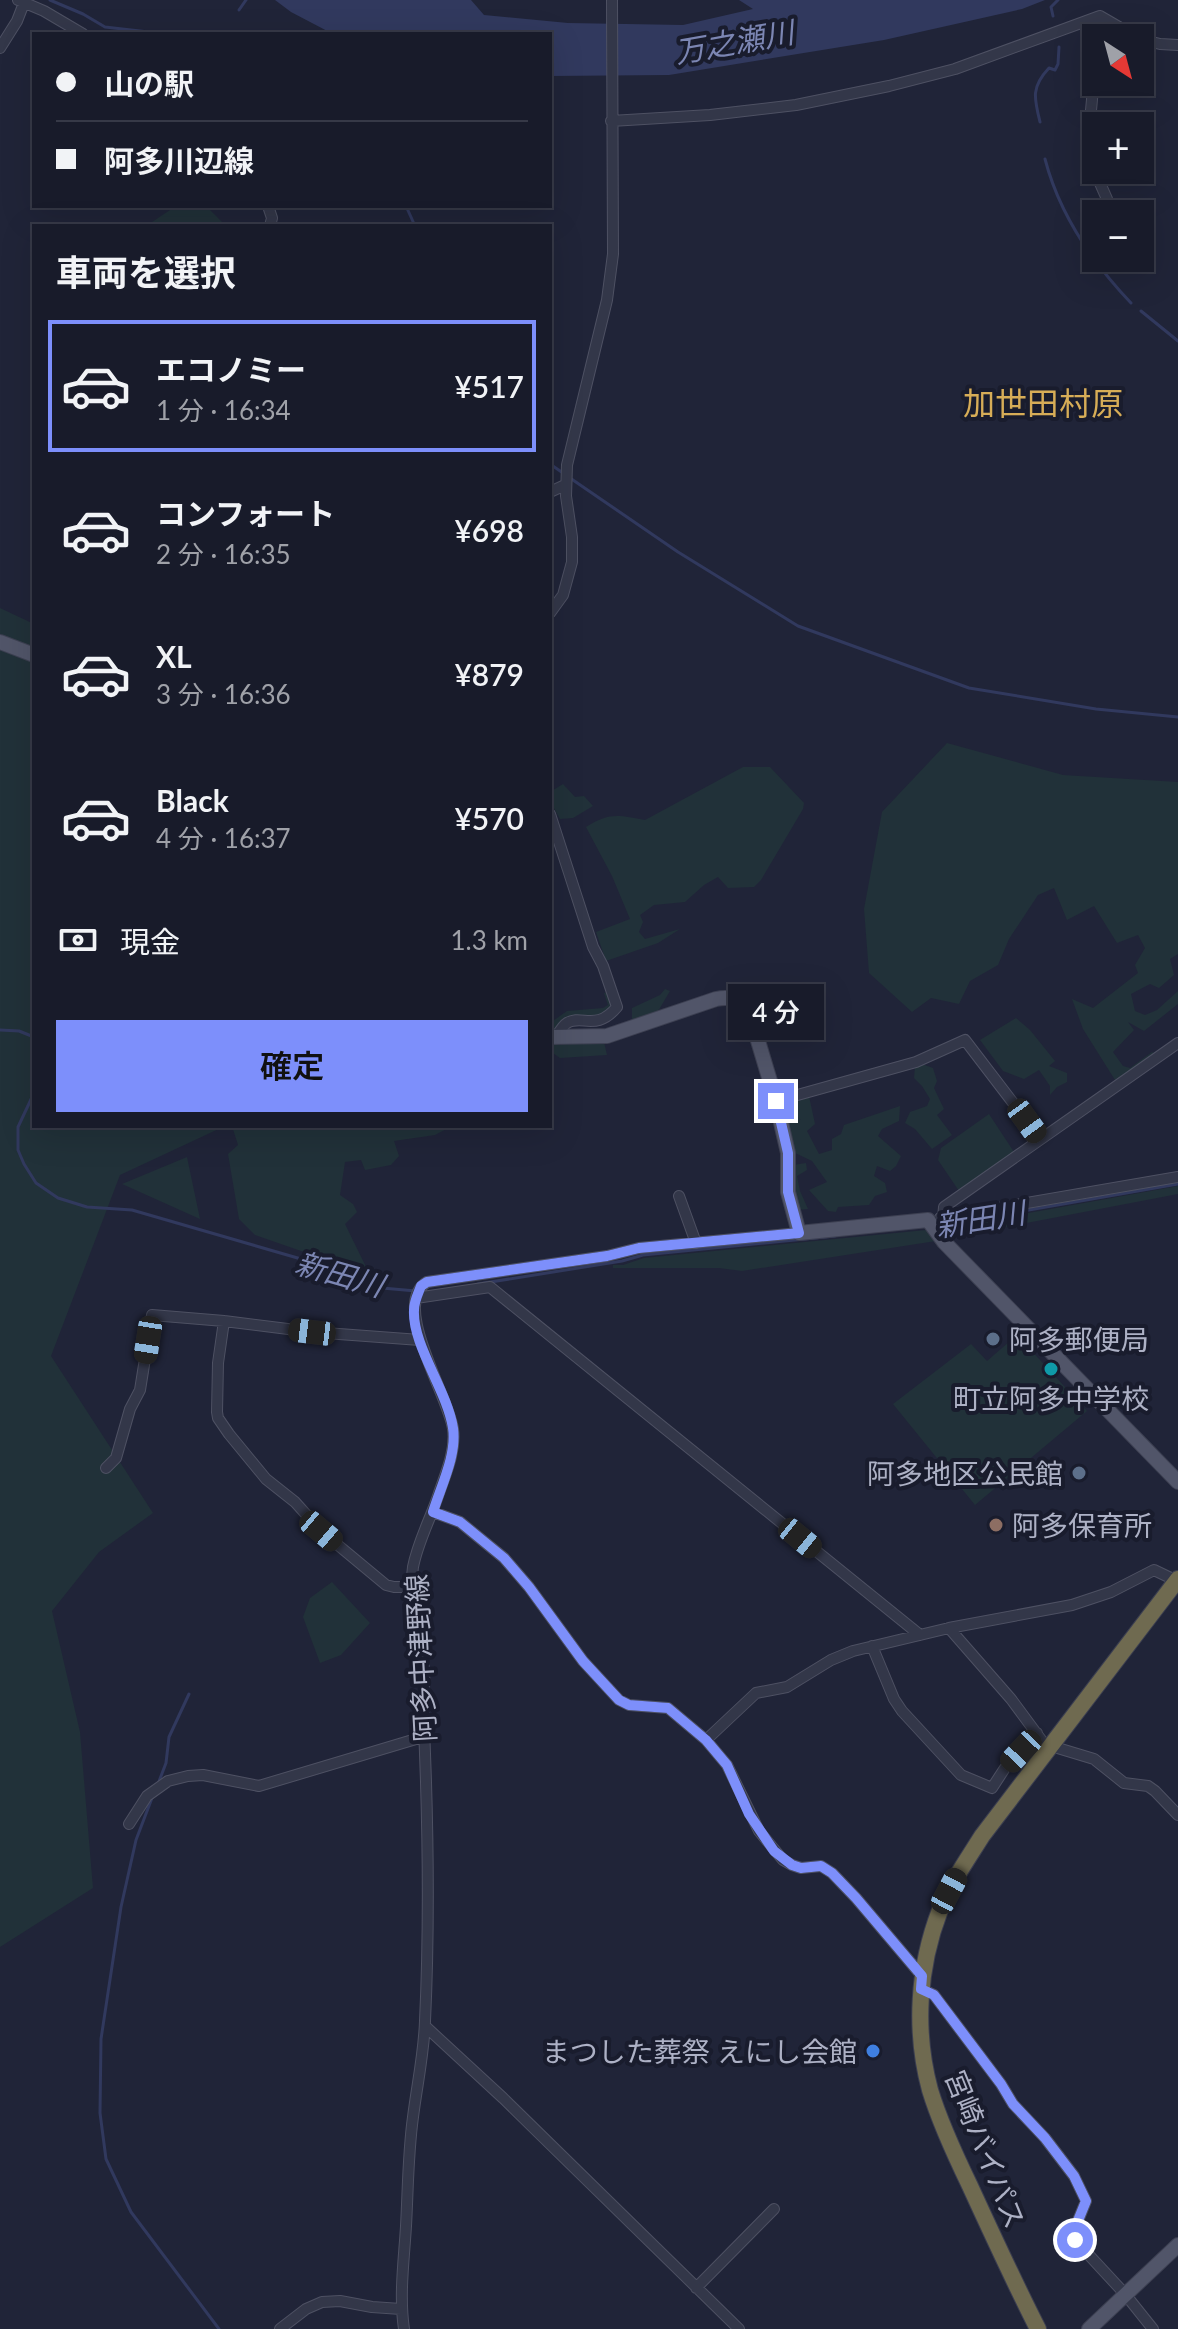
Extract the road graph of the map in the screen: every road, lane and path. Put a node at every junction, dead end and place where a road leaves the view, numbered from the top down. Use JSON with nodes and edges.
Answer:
{"nodes":[{"id":1,"x":612,"y":0,"type":"edge"},
{"id":2,"x":21,"y":1,"type":"edge"},
{"id":3,"x":1100,"y":16,"type":"junction"},
{"id":4,"x":1099,"y":24,"type":"edge"},
{"id":5,"x":1114,"y":24,"type":"edge"},
{"id":6,"x":79,"y":32,"type":"edge"},
{"id":7,"x":1154,"y":42,"type":"edge"},
{"id":8,"x":1178,"y":45,"type":"edge"},
{"id":9,"x":0,"y":48,"type":"edge"},
{"id":10,"x":1092,"y":96,"type":"edge"},
{"id":11,"x":611,"y":119,"type":"junction"},
{"id":12,"x":1107,"y":199,"type":"dead end"},
{"id":13,"x":565,"y":485,"type":"junction"},
{"id":14,"x":552,"y":491,"type":"edge"},
{"id":15,"x":552,"y":610,"type":"edge"},
{"id":16,"x":0,"y":642,"type":"edge"},
{"id":17,"x":32,"y":654,"type":"edge"},
{"id":18,"x":552,"y":820,"type":"edge"},
{"id":19,"x":552,"y":1038,"type":"edge"},
{"id":20,"x":1178,"y":1043,"type":"edge"},
{"id":21,"x":776,"y":1101,"type":"junction"},
{"id":22,"x":1040,"y":1138,"type":"junction"},
{"id":23,"x":1178,"y":1177,"type":"edge"},
{"id":24,"x":679,"y":1196,"type":"dead end"},
{"id":25,"x":934,"y":1222,"type":"junction"},
{"id":26,"x":799,"y":1233,"type":"junction"},
{"id":27,"x":696,"y":1243,"type":"junction"},
{"id":28,"x":418,"y":1294,"type":"junction"},
{"id":29,"x":224,"y":1321,"type":"junction"},
{"id":30,"x":420,"y":1340,"type":"junction"},
{"id":31,"x":106,"y":1468,"type":"dead end"},
{"id":32,"x":1178,"y":1482,"type":"edge"},
{"id":33,"x":433,"y":1512,"type":"junction"},
{"id":34,"x":1177,"y":1580,"type":"edge"},
{"id":35,"x":412,"y":1587,"type":"junction"},
{"id":36,"x":949,"y":1628,"type":"junction"},
{"id":37,"x":920,"y":1635,"type":"junction"},
{"id":38,"x":872,"y":1646,"type":"junction"},
{"id":39,"x":1037,"y":1733,"type":"junction"},
{"id":40,"x":426,"y":1736,"type":"junction"},
{"id":41,"x":706,"y":1740,"type":"junction"},
{"id":42,"x":1050,"y":1747,"type":"junction"},
{"id":43,"x":1178,"y":1815,"type":"edge"},
{"id":44,"x":129,"y":1824,"type":"dead end"},
{"id":45,"x":922,"y":1983,"type":"junction"},
{"id":46,"x":425,"y":2026,"type":"junction"},
{"id":47,"x":774,"y":2209,"type":"dead end"},
{"id":48,"x":1178,"y":2245,"type":"edge"},
{"id":49,"x":696,"y":2288,"type":"junction"},
{"id":50,"x":1125,"y":2294,"type":"junction"},
{"id":51,"x":401,"y":2309,"type":"junction"},
{"id":52,"x":280,"y":2329,"type":"edge"},
{"id":53,"x":404,"y":2329,"type":"edge"},
{"id":54,"x":739,"y":2329,"type":"edge"},
{"id":55,"x":1038,"y":2329,"type":"edge"},
{"id":56,"x":1089,"y":2329,"type":"edge"},
{"id":57,"x":1153,"y":2329,"type":"edge"}],
"edges":[{"from":1,"to":11,"type":"street"},
{"from":2,"to":6,"type":"street"},
{"from":2,"to":9,"type":"street"},
{"from":3,"to":4,"type":"street"},
{"from":3,"to":5,"type":"street"},
{"from":3,"to":11,"type":"street"},
{"from":7,"to":8,"type":"street"},
{"from":10,"to":12,"type":"street"},
{"from":11,"to":13,"type":"street"},
{"from":13,"to":14,"type":"street"},
{"from":13,"to":15,"type":"street"},
{"from":16,"to":17,"type":"main road"},
{"from":18,"to":19,"type":"street"},
{"from":19,"to":21,"type":"main road"},
{"from":20,"to":22,"type":"street"},
{"from":21,"to":22,"type":"street"},
{"from":21,"to":26,"type":"main road"},
{"from":22,"to":25,"type":"street"},
{"from":23,"to":25,"type":"street"},
{"from":24,"to":27,"type":"street"},
{"from":25,"to":26,"type":"main road"},
{"from":25,"to":32,"type":"main road"},
{"from":26,"to":27,"type":"street"},
{"from":27,"to":28,"type":"street"},
{"from":28,"to":30,"type":"street","name":"阿多中津野線"},
{"from":28,"to":37,"type":"street"},
{"from":29,"to":30,"type":"street"},
{"from":29,"to":31,"type":"street"},
{"from":29,"to":35,"type":"street"},
{"from":30,"to":33,"type":"street","name":"阿多中津野線"},
{"from":33,"to":35,"type":"street","name":"阿多中津野線"},
{"from":33,"to":41,"type":"street"},
{"from":34,"to":36,"type":"street"},
{"from":34,"to":42,"type":"highway","name":"宮崎バイパス"},
{"from":35,"to":40,"type":"street","name":"阿多中津野線"},
{"from":36,"to":37,"type":"street"},
{"from":36,"to":39,"type":"street"},
{"from":37,"to":38,"type":"street"},
{"from":38,"to":39,"type":"street"},
{"from":38,"to":41,"type":"street"},
{"from":39,"to":42,"type":"street"},
{"from":40,"to":44,"type":"street"},
{"from":40,"to":46,"type":"street","name":"阿多中津野線"},
{"from":41,"to":45,"type":"street"},
{"from":42,"to":43,"type":"street"},
{"from":42,"to":45,"type":"highway","name":"宮崎バイパス"},
{"from":45,"to":50,"type":"street"},
{"from":45,"to":55,"type":"highway","name":"宮崎バイパス"},
{"from":46,"to":49,"type":"street"},
{"from":46,"to":51,"type":"street","name":"阿多中津野線"},
{"from":47,"to":49,"type":"street"},
{"from":48,"to":50,"type":"main road"},
{"from":49,"to":54,"type":"street"},
{"from":50,"to":56,"type":"main road"},
{"from":50,"to":57,"type":"street"},
{"from":51,"to":52,"type":"street"},
{"from":51,"to":53,"type":"street","name":"阿多中津野線"}]}
